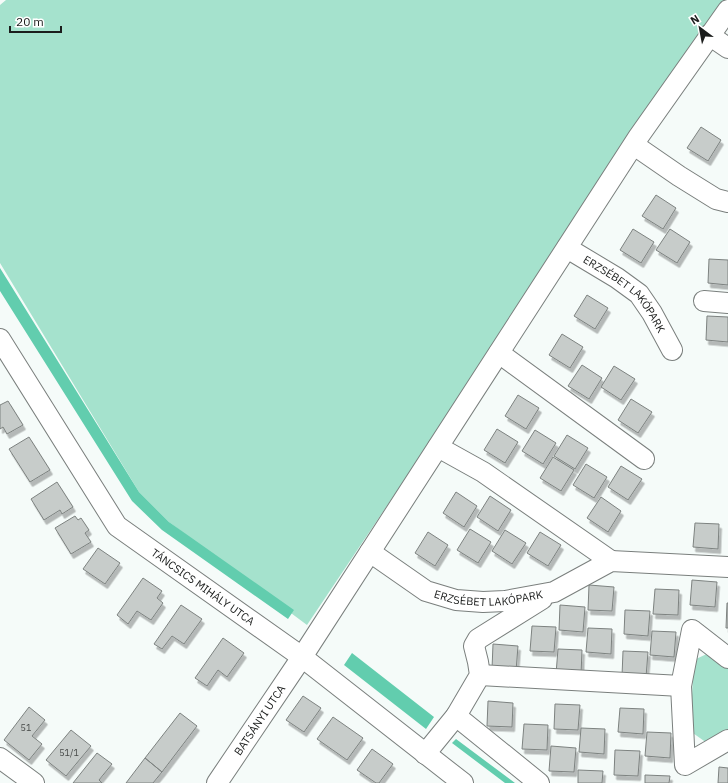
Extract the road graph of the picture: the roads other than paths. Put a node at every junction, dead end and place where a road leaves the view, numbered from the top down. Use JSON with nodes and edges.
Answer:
{"nodes":[{"id":1,"x":728,"y":10,"type":"edge"},
{"id":2,"x":709,"y":35,"type":"junction"},
{"id":3,"x":728,"y":48,"type":"edge"},
{"id":4,"x":634,"y":145,"type":"junction"},
{"id":5,"x":728,"y":202,"type":"edge"},
{"id":6,"x":567,"y":248,"type":"junction"},
{"id":7,"x":704,"y":301,"type":"dead end"},
{"id":8,"x":728,"y":303,"type":"edge"},
{"id":9,"x":0,"y":339,"type":"edge"},
{"id":10,"x":672,"y":350,"type":"dead end"},
{"id":11,"x":498,"y":353,"type":"junction"},
{"id":12,"x":438,"y":447,"type":"junction"},
{"id":13,"x":644,"y":459,"type":"dead end"},
{"id":14,"x":370,"y":552,"type":"junction"},
{"id":15,"x":611,"y":561,"type":"junction"},
{"id":16,"x":728,"y":567,"type":"edge"},
{"id":17,"x":554,"y":592,"type":"junction"},
{"id":18,"x":491,"y":602,"type":"junction"},
{"id":19,"x":499,"y":625,"type":"junction"},
{"id":20,"x":302,"y":657,"type":"junction"},
{"id":21,"x":728,"y":658,"type":"edge"},
{"id":22,"x":480,"y":675,"type":"junction"},
{"id":23,"x":681,"y":686,"type":"junction"},
{"id":24,"x":456,"y":716,"type":"junction"},
{"id":25,"x":728,"y":740,"type":"edge"},
{"id":26,"x":425,"y":754,"type":"junction"},
{"id":27,"x":0,"y":758,"type":"edge"},
{"id":28,"x":34,"y":783,"type":"edge"},
{"id":29,"x":217,"y":783,"type":"edge"},
{"id":30,"x":463,"y":783,"type":"edge"},
{"id":31,"x":539,"y":783,"type":"edge"}],
"edges":[{"from":1,"to":2,"type":"street"},
{"from":2,"to":3,"type":"street"},
{"from":2,"to":4,"type":"street"},
{"from":4,"to":5,"type":"street"},
{"from":4,"to":6,"type":"street"},
{"from":6,"to":10,"type":"street","name":"ERZSÉBET LAKÓPARK"},
{"from":6,"to":11,"type":"street"},
{"from":7,"to":8,"type":"street"},
{"from":9,"to":20,"type":"street","name":"TÁNCSICS MIHÁLY UTCA"},
{"from":11,"to":12,"type":"street"},
{"from":11,"to":13,"type":"street"},
{"from":12,"to":14,"type":"street"},
{"from":12,"to":15,"type":"street"},
{"from":14,"to":18,"type":"street","name":"ERZSÉBET LAKÓPARK"},
{"from":14,"to":20,"type":"street"},
{"from":15,"to":16,"type":"street"},
{"from":15,"to":17,"type":"street","name":"ERZSÉBET LAKÓPARK"},
{"from":17,"to":18,"type":"street","name":"ERZSÉBET LAKÓPARK"},
{"from":17,"to":19,"type":"street"},
{"from":18,"to":19,"type":"street"},
{"from":19,"to":22,"type":"street"},
{"from":20,"to":26,"type":"street","name":"TÁNCSICS MIHÁLY UTCA"},
{"from":20,"to":29,"type":"street","name":"BATSÁNYI UTCA"},
{"from":21,"to":23,"type":"street"},
{"from":22,"to":23,"type":"street"},
{"from":22,"to":24,"type":"street"},
{"from":23,"to":25,"type":"street"},
{"from":24,"to":26,"type":"street"},
{"from":24,"to":31,"type":"street"},
{"from":26,"to":30,"type":"street","name":"TÁNCSICS MIHÁLY UTCA"},
{"from":27,"to":28,"type":"street"}]}
